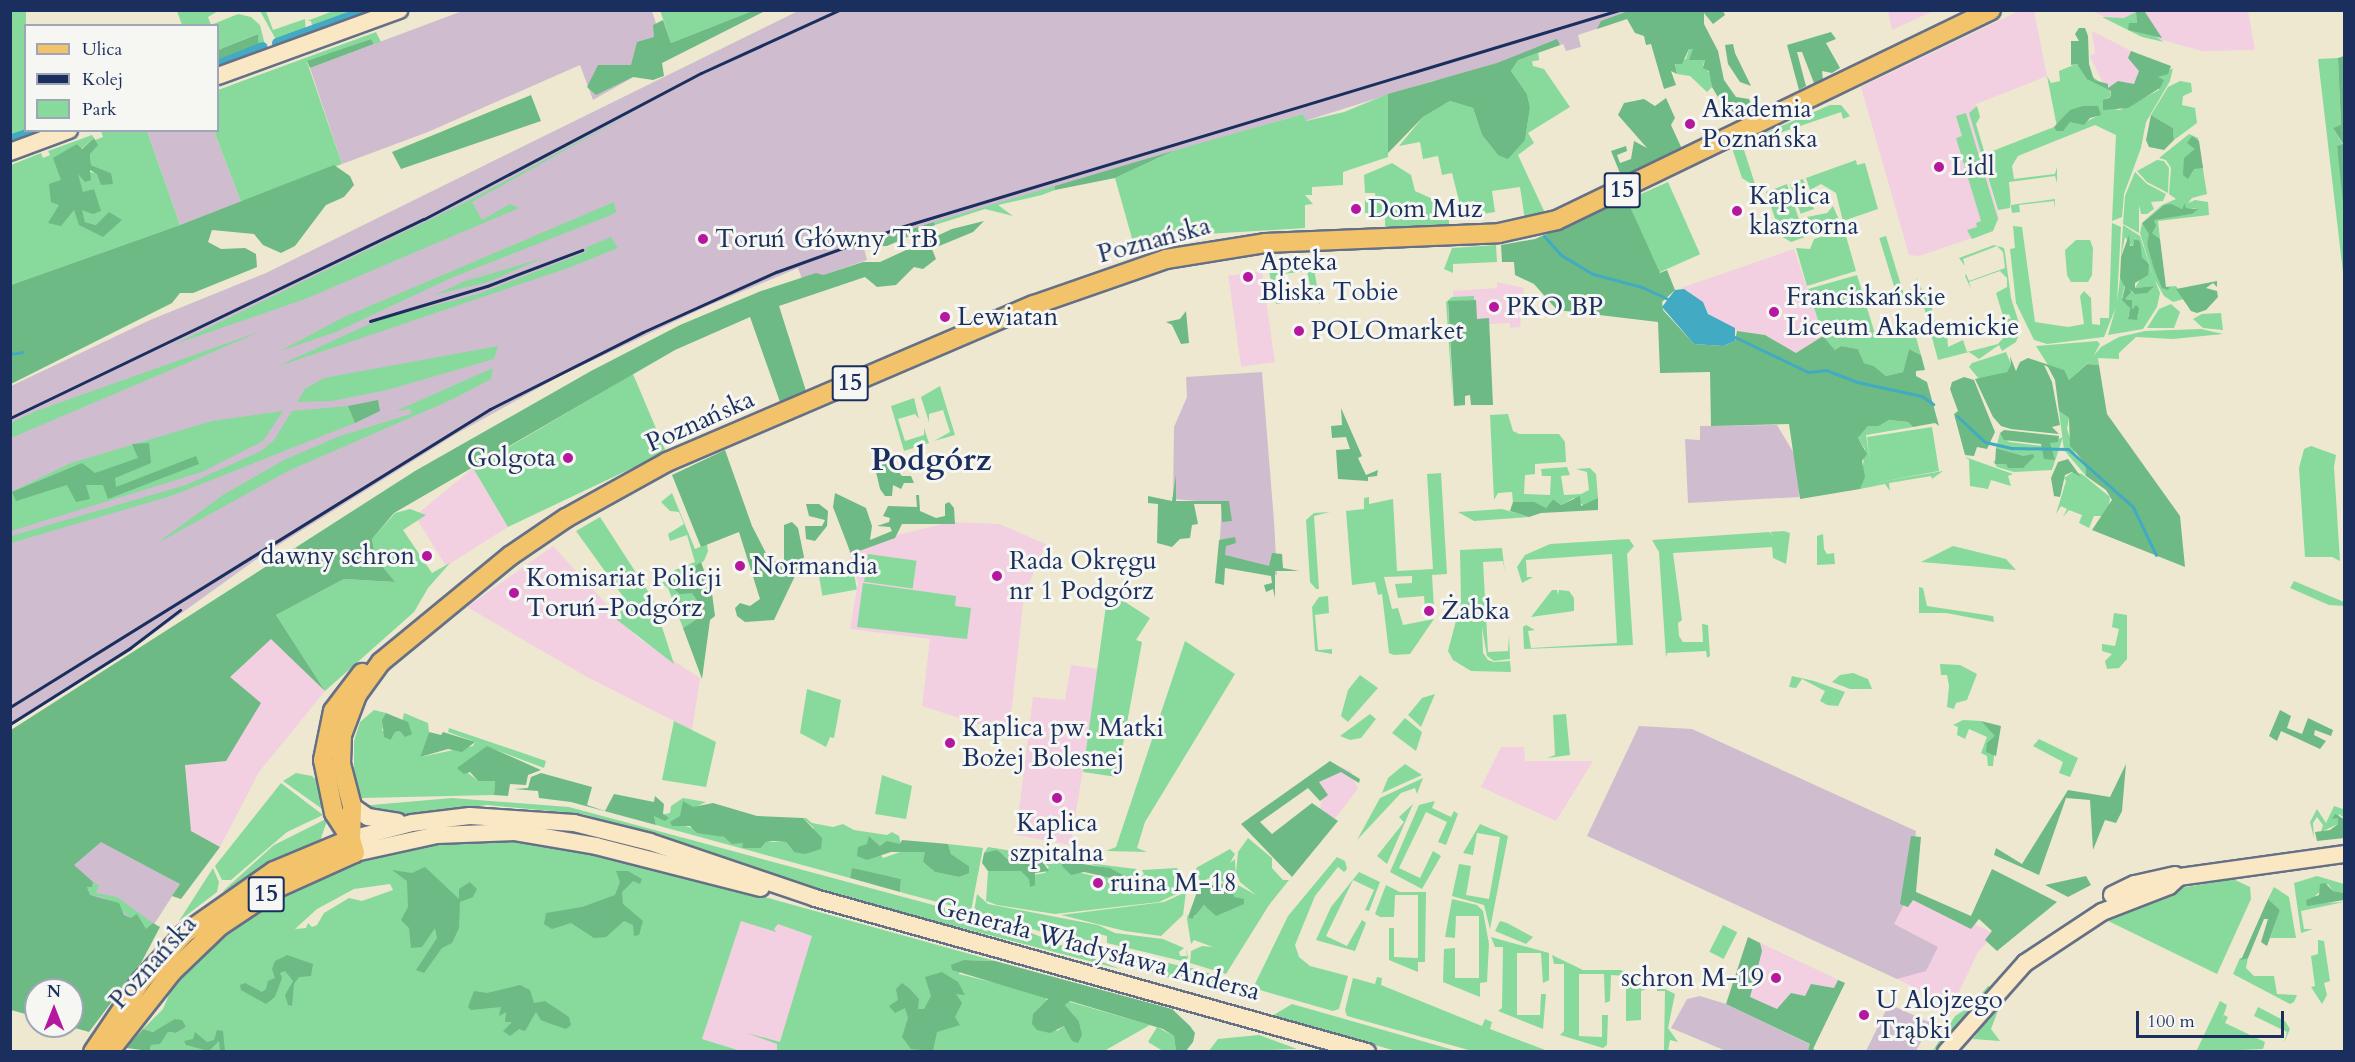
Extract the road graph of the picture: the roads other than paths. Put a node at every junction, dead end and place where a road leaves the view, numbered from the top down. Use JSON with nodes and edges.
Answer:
{"nodes":[{"id":1,"x":399,"y":10,"type":"edge"},
{"id":2,"x":1991,"y":10,"type":"edge"},
{"id":3,"x":219,"y":76,"type":"edge"},
{"id":4,"x":64,"y":132,"type":"edge"},
{"id":5,"x":10,"y":152,"type":"edge"},
{"id":6,"x":381,"y":662,"type":"junction"},
{"id":7,"x":352,"y":806,"type":"junction"},
{"id":8,"x":334,"y":813,"type":"junction"},
{"id":9,"x":417,"y":822,"type":"junction"},
{"id":10,"x":353,"y":846,"type":"junction"},
{"id":11,"x":313,"y":852,"type":"junction"},
{"id":12,"x":2344,"y":854,"type":"edge"},
{"id":13,"x":815,"y":898,"type":"junction"},
{"id":14,"x":93,"y":1052,"type":"edge"},
{"id":15,"x":109,"y":1052,"type":"edge"},
{"id":16,"x":1366,"y":1052,"type":"edge"},
{"id":17,"x":1946,"y":1052,"type":"edge"}],
"edges":[{"from":1,"to":3,"type":"main road"},
{"from":2,"to":6,"type":"main road","name":"Poznańska","number":"15"},
{"from":4,"to":5,"type":"main road"},
{"from":6,"to":7,"type":"main road","name":"Poznańska","number":"15"},
{"from":6,"to":8,"type":"main road","name":"Poznańska","number":"15"},
{"from":7,"to":9,"type":"main road","name":"Generała Władysława Andersa"},
{"from":7,"to":10,"type":"main road","name":"Poznańska","number":"15"},
{"from":8,"to":10,"type":"main road","name":"Poznańska","number":"15"},
{"from":8,"to":11,"type":"main road","name":"Poznańska","number":"15"},
{"from":9,"to":10,"type":"main road","name":"Generała Władysława Andersa"},
{"from":9,"to":13,"type":"main road","name":"Generała Władysława Andersa"},
{"from":10,"to":11,"type":"main road","name":"Poznańska","number":"15"},
{"from":10,"to":13,"type":"main road","name":"Generała Władysława Andersa"},
{"from":10,"to":15,"type":"main road","name":"Poznańska","number":"15"},
{"from":11,"to":14,"type":"main road","name":"Poznańska","number":"15"},
{"from":12,"to":17,"type":"main road"},
{"from":13,"to":16,"type":"main road","name":"Generała Władysława Andersa"}]}
